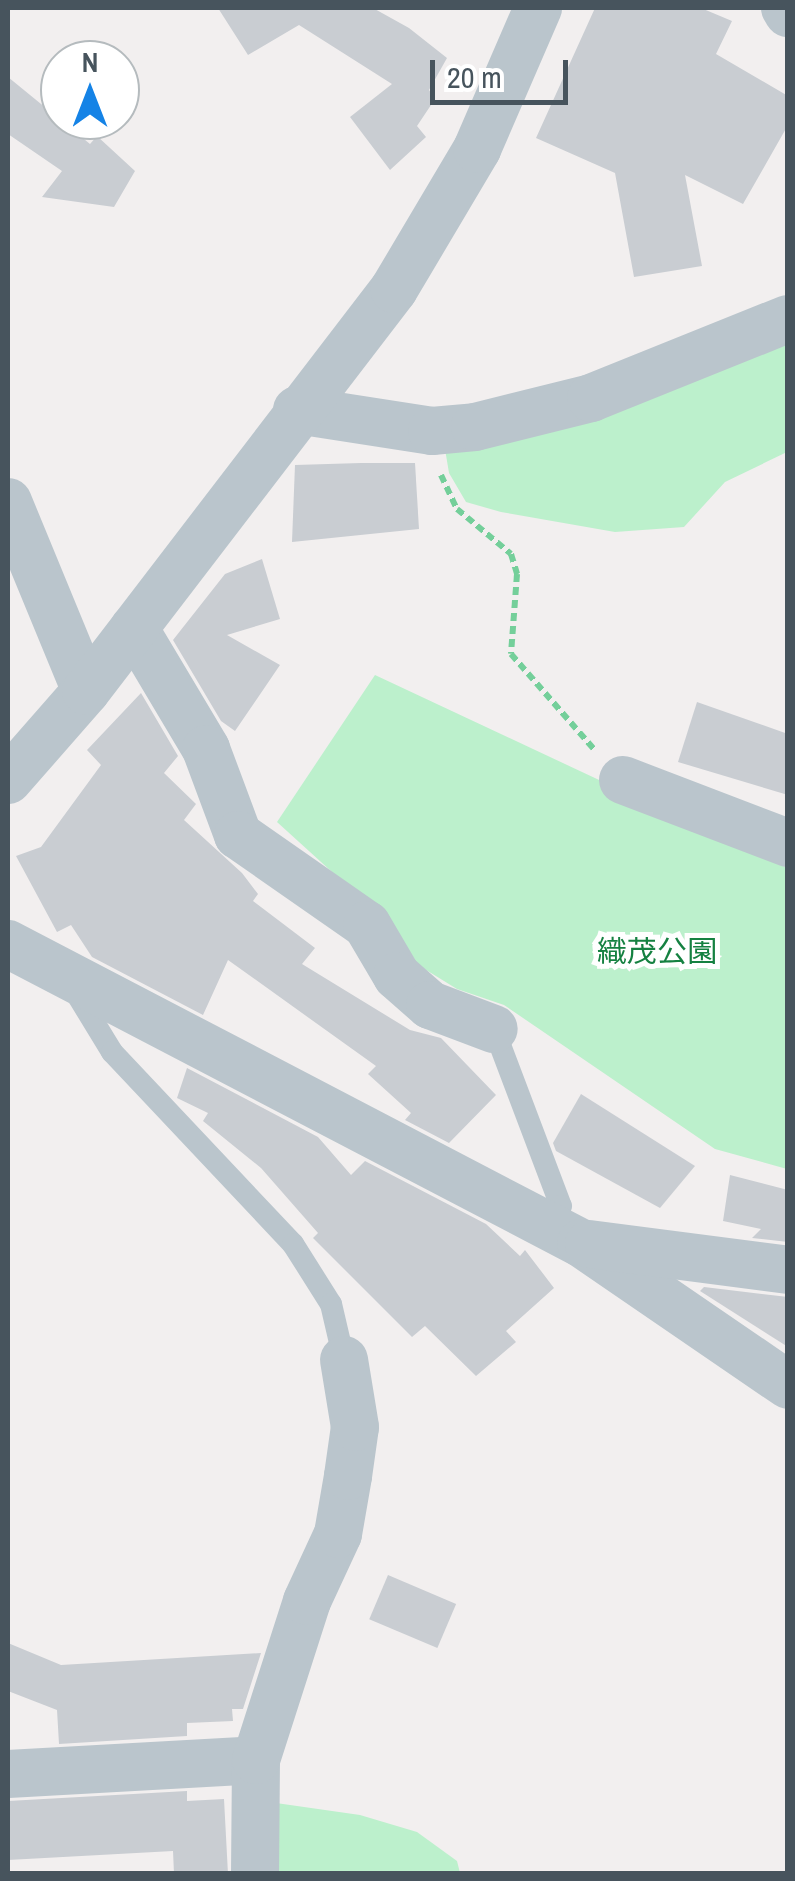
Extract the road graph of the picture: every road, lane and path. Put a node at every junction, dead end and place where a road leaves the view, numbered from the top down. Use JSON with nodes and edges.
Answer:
{"nodes":[{"id":1,"x":538,"y":8,"type":"edge"},
{"id":2,"x":788,"y":319,"type":"edge"},
{"id":3,"x":297,"y":410,"type":"junction"},
{"id":4,"x":432,"y":431,"type":"junction"},
{"id":5,"x":8,"y":502,"type":"edge"},
{"id":6,"x":134,"y":628,"type":"junction"},
{"id":7,"x":86,"y":692,"type":"junction"},
{"id":8,"x":8,"y":780,"type":"edge"},
{"id":9,"x":623,"y":780,"type":"joint"},
{"id":10,"x":788,"y":844,"type":"edge"},
{"id":11,"x":8,"y":944,"type":"edge"},
{"id":12,"x":66,"y":976,"type":"junction"},
{"id":13,"x":494,"y":1029,"type":"joint"},
{"id":14,"x":566,"y":1236,"type":"junction"},
{"id":15,"x":788,"y":1270,"type":"edge"},
{"id":16,"x":344,"y":1360,"type":"joint"},
{"id":17,"x":788,"y":1385,"type":"edge"},
{"id":18,"x":256,"y":1760,"type":"junction"},
{"id":19,"x":8,"y":1774,"type":"edge"},
{"id":20,"x":256,"y":1874,"type":"edge"}],
"edges":[{"from":1,"to":3,"type":"street"},
{"from":2,"to":4,"type":"street"},
{"from":3,"to":4,"type":"street"},
{"from":3,"to":6,"type":"street"},
{"from":4,"to":9,"type":"path"},
{"from":5,"to":7,"type":"street"},
{"from":6,"to":7,"type":"street"},
{"from":6,"to":13,"type":"street"},
{"from":7,"to":8,"type":"street"},
{"from":9,"to":10,"type":"street"},
{"from":11,"to":12,"type":"street"},
{"from":12,"to":14,"type":"street"},
{"from":12,"to":16,"type":"lane"},
{"from":13,"to":14,"type":"lane"},
{"from":14,"to":15,"type":"street"},
{"from":14,"to":17,"type":"street"},
{"from":16,"to":18,"type":"street"},
{"from":18,"to":19,"type":"street"},
{"from":18,"to":20,"type":"street"}]}
